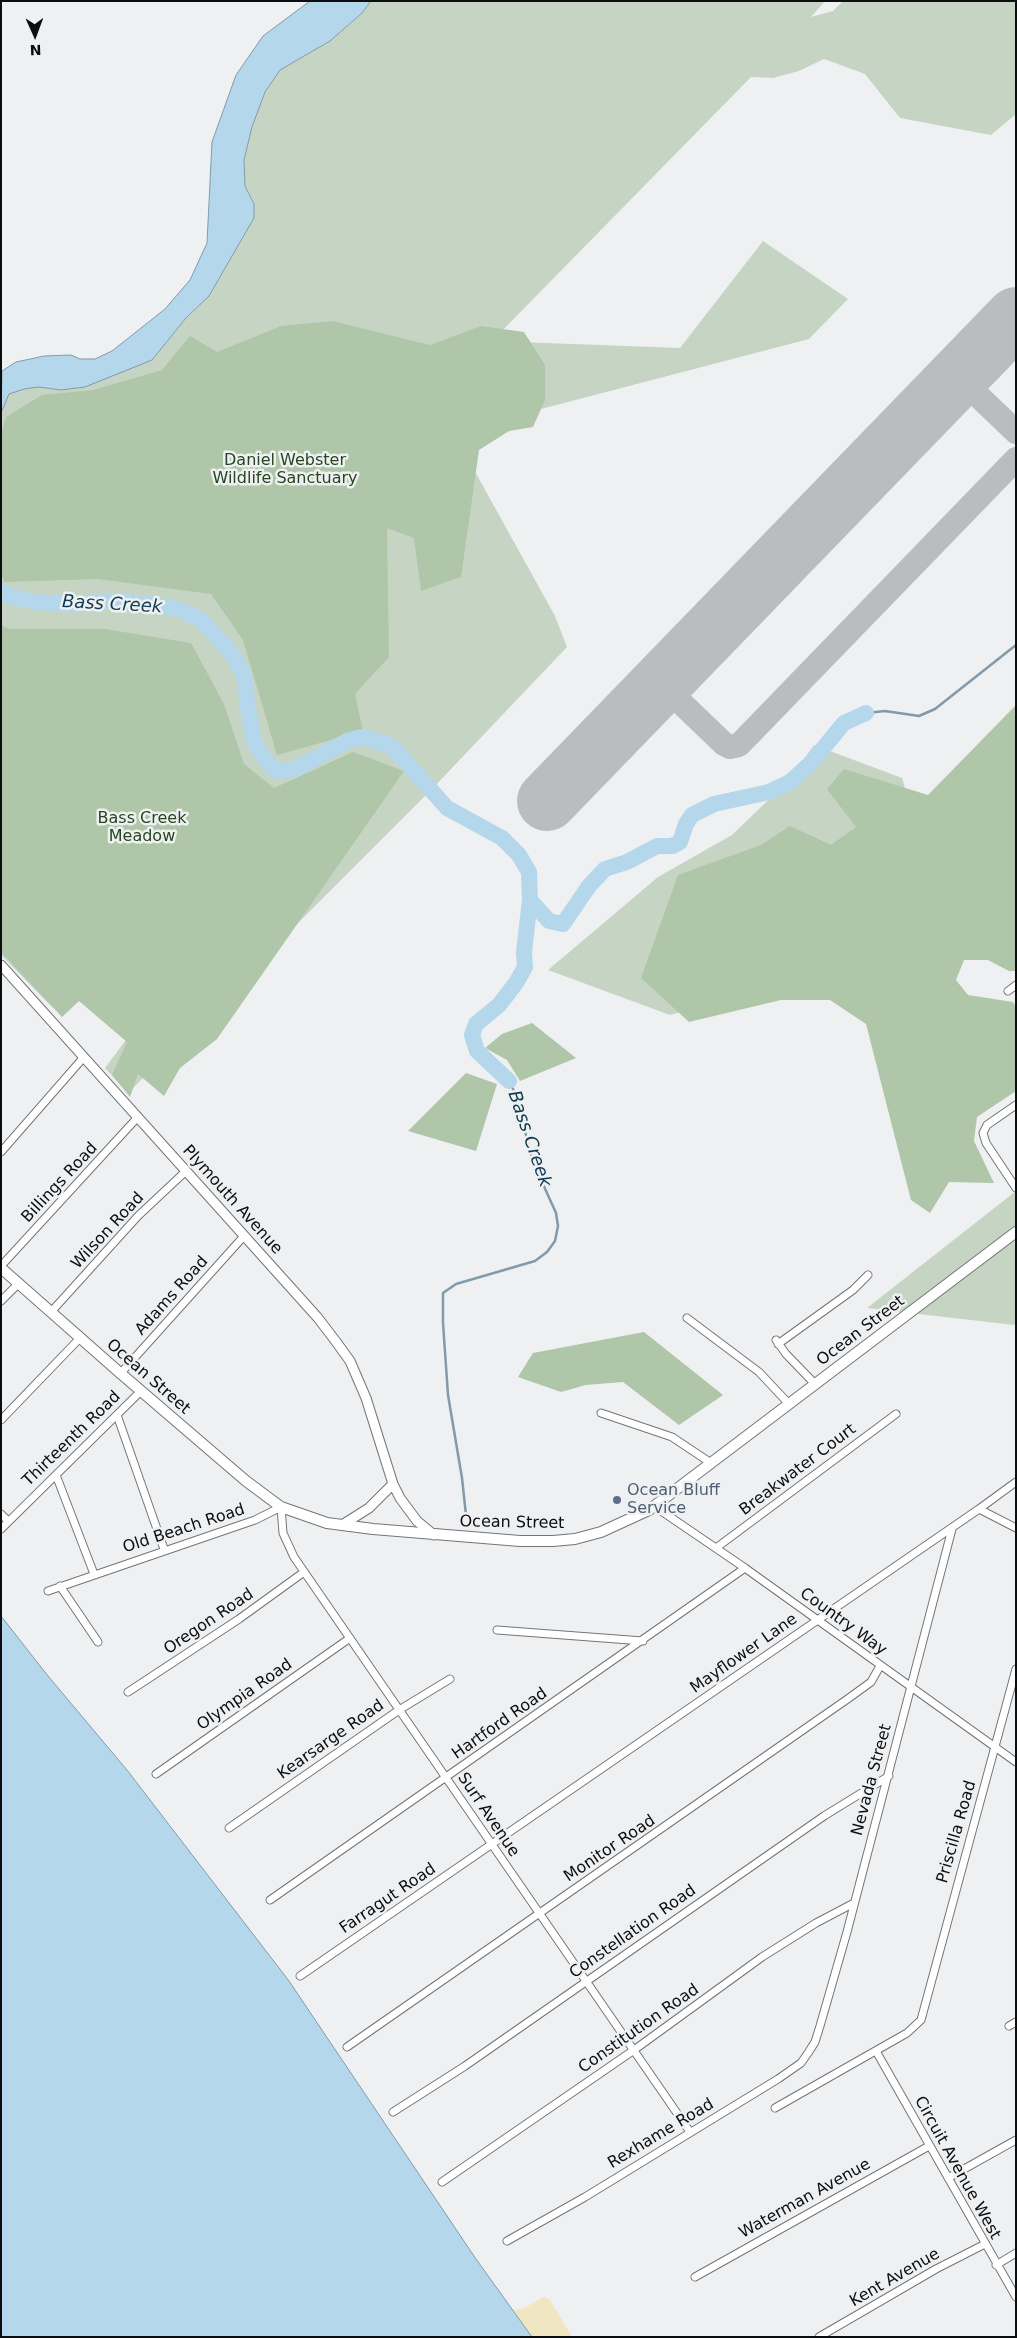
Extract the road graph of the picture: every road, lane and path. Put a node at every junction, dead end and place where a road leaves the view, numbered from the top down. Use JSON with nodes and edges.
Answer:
{"nodes":[{"id":1,"x":1,"y":965,"type":"edge"},
{"id":2,"x":1016,"y":985,"type":"edge"},
{"id":3,"x":1008,"y":991,"type":"dead end"},
{"id":4,"x":84,"y":1057,"type":"junction"},
{"id":5,"x":1016,"y":1105,"type":"edge"},
{"id":6,"x":137,"y":1118,"type":"junction"},
{"id":7,"x":1,"y":1152,"type":"edge"},
{"id":8,"x":186,"y":1171,"type":"junction"},
{"id":9,"x":1016,"y":1188,"type":"edge"},
{"id":10,"x":1016,"y":1232,"type":"edge"},
{"id":11,"x":244,"y":1236,"type":"junction"},
{"id":12,"x":1,"y":1267,"type":"edge"},
{"id":13,"x":868,"y":1275,"type":"dead end"},
{"id":14,"x":18,"y":1284,"type":"junction"},
{"id":15,"x":1,"y":1301,"type":"edge"},
{"id":16,"x":51,"y":1312,"type":"junction"},
{"id":17,"x":687,"y":1318,"type":"dead end"},
{"id":18,"x":80,"y":1338,"type":"junction"},
{"id":19,"x":120,"y":1374,"type":"junction"},
{"id":20,"x":815,"y":1384,"type":"junction"},
{"id":21,"x":141,"y":1391,"type":"junction"},
{"id":22,"x":789,"y":1404,"type":"junction"},
{"id":23,"x":601,"y":1413,"type":"dead end"},
{"id":24,"x":896,"y":1414,"type":"dead end"},
{"id":25,"x":117,"y":1415,"type":"junction"},
{"id":26,"x":1,"y":1420,"type":"edge"},
{"id":27,"x":711,"y":1463,"type":"junction"},
{"id":28,"x":56,"y":1475,"type":"junction"},
{"id":29,"x":1016,"y":1482,"type":"edge"},
{"id":30,"x":393,"y":1484,"type":"junction"},
{"id":31,"x":654,"y":1506,"type":"junction"},
{"id":32,"x":281,"y":1507,"type":"junction"},
{"id":33,"x":979,"y":1509,"type":"junction"},
{"id":34,"x":1,"y":1514,"type":"edge"},
{"id":35,"x":8,"y":1522,"type":"junction"},
{"id":36,"x":342,"y":1525,"type":"junction"},
{"id":37,"x":1016,"y":1528,"type":"edge"},
{"id":38,"x":1,"y":1529,"type":"edge"},
{"id":39,"x":952,"y":1529,"type":"junction"},
{"id":40,"x":434,"y":1535,"type":"junction"},
{"id":41,"x":716,"y":1548,"type":"junction"},
{"id":42,"x":164,"y":1549,"type":"junction"},
{"id":43,"x":745,"y":1568,"type":"junction"},
{"id":44,"x":304,"y":1572,"type":"junction"},
{"id":45,"x":94,"y":1574,"type":"junction"},
{"id":46,"x":60,"y":1586,"type":"junction"},
{"id":47,"x":48,"y":1591,"type":"dead end"},
{"id":48,"x":817,"y":1620,"type":"junction"},
{"id":49,"x":497,"y":1630,"type":"dead end"},
{"id":50,"x":350,"y":1638,"type":"junction"},
{"id":51,"x":644,"y":1641,"type":"junction"},
{"id":52,"x":98,"y":1642,"type":"dead end"},
{"id":53,"x":880,"y":1666,"type":"junction"},
{"id":54,"x":1016,"y":1669,"type":"edge"},
{"id":55,"x":450,"y":1679,"type":"dead end"},
{"id":56,"x":910,"y":1688,"type":"junction"},
{"id":57,"x":128,"y":1692,"type":"dead end"},
{"id":58,"x":399,"y":1710,"type":"junction"},
{"id":59,"x":995,"y":1747,"type":"junction"},
{"id":60,"x":1016,"y":1762,"type":"edge"},
{"id":61,"x":156,"y":1774,"type":"dead end"},
{"id":62,"x":889,"y":1776,"type":"junction"},
{"id":63,"x":446,"y":1779,"type":"junction"},
{"id":64,"x":228,"y":1828,"type":"dead end"},
{"id":65,"x":492,"y":1844,"type":"junction"},
{"id":66,"x":270,"y":1900,"type":"dead end"},
{"id":67,"x":854,"y":1903,"type":"junction"},
{"id":68,"x":539,"y":1913,"type":"junction"},
{"id":69,"x":300,"y":1976,"type":"dead end"},
{"id":70,"x":586,"y":1981,"type":"junction"},
{"id":71,"x":817,"y":2037,"type":"joint"},
{"id":72,"x":347,"y":2047,"type":"dead end"},
{"id":73,"x":634,"y":2050,"type":"junction"},
{"id":74,"x":876,"y":2051,"type":"junction"},
{"id":75,"x":775,"y":2108,"type":"dead end"},
{"id":76,"x":393,"y":2112,"type":"dead end"},
{"id":77,"x":690,"y":2132,"type":"junction"},
{"id":78,"x":1016,"y":2140,"type":"edge"},
{"id":79,"x":929,"y":2146,"type":"junction"},
{"id":80,"x":948,"y":2178,"type":"junction"},
{"id":81,"x":442,"y":2182,"type":"dead end"},
{"id":82,"x":507,"y":2241,"type":"dead end"},
{"id":83,"x":985,"y":2244,"type":"junction"},
{"id":84,"x":1016,"y":2253,"type":"edge"},
{"id":85,"x":996,"y":2264,"type":"junction"},
{"id":86,"x":695,"y":2277,"type":"dead end"},
{"id":87,"x":1016,"y":2297,"type":"edge"},
{"id":88,"x":819,"y":2337,"type":"edge"}],
"edges":[{"from":1,"to":4,"type":"street","name":"Plymouth Avenue"},
{"from":2,"to":3,"type":"street"},
{"from":4,"to":6,"type":"street","name":"Plymouth Avenue"},
{"from":4,"to":7,"type":"street"},
{"from":5,"to":9,"type":"street"},
{"from":6,"to":8,"type":"street","name":"Plymouth Avenue"},
{"from":6,"to":12,"type":"street","name":"Billings Road"},
{"from":8,"to":11,"type":"street","name":"Plymouth Avenue"},
{"from":8,"to":16,"type":"street","name":"Wilson Road"},
{"from":10,"to":20,"type":"main road","name":"Ocean Street"},
{"from":11,"to":19,"type":"street","name":"Adams Road"},
{"from":11,"to":30,"type":"street","name":"Plymouth Avenue"},
{"from":12,"to":14,"type":"main road","name":"Ocean Street"},
{"from":13,"to":20,"type":"street"},
{"from":14,"to":15,"type":"street"},
{"from":14,"to":16,"type":"main road","name":"Ocean Street"},
{"from":16,"to":18,"type":"main road","name":"Ocean Street"},
{"from":17,"to":22,"type":"street"},
{"from":18,"to":19,"type":"main road","name":"Ocean Street"},
{"from":18,"to":26,"type":"street"},
{"from":19,"to":21,"type":"main road","name":"Ocean Street"},
{"from":20,"to":22,"type":"main road","name":"Ocean Street"},
{"from":21,"to":25,"type":"street","name":"Thirteenth Road"},
{"from":21,"to":32,"type":"main road","name":"Ocean Street"},
{"from":22,"to":27,"type":"main road","name":"Ocean Street"},
{"from":23,"to":27,"type":"street"},
{"from":24,"to":41,"type":"street","name":"Breakwater Court"},
{"from":25,"to":28,"type":"street","name":"Thirteenth Road"},
{"from":25,"to":42,"type":"street"},
{"from":27,"to":31,"type":"main road","name":"Ocean Street"},
{"from":28,"to":35,"type":"street","name":"Thirteenth Road"},
{"from":28,"to":45,"type":"street"},
{"from":29,"to":33,"type":"street","name":"Mayflower Lane"},
{"from":30,"to":36,"type":"street"},
{"from":30,"to":40,"type":"street","name":"Plymouth Avenue"},
{"from":31,"to":40,"type":"main road","name":"Ocean Street"},
{"from":31,"to":41,"type":"street","name":"Country Way"},
{"from":32,"to":36,"type":"main road","name":"Ocean Street"},
{"from":32,"to":42,"type":"street","name":"Old Beach Road"},
{"from":32,"to":44,"type":"street","name":"Surf Avenue"},
{"from":33,"to":37,"type":"street"},
{"from":33,"to":39,"type":"street","name":"Mayflower Lane"},
{"from":34,"to":35,"type":"street"},
{"from":35,"to":38,"type":"street","name":"Thirteenth Road"},
{"from":36,"to":40,"type":"main road","name":"Ocean Street"},
{"from":39,"to":48,"type":"street","name":"Mayflower Lane"},
{"from":39,"to":56,"type":"street","name":"Nevada Street"},
{"from":41,"to":43,"type":"street","name":"Country Way"},
{"from":42,"to":45,"type":"street","name":"Old Beach Road"},
{"from":43,"to":48,"type":"street","name":"Country Way"},
{"from":43,"to":51,"type":"street","name":"Hartford Road"},
{"from":44,"to":50,"type":"street","name":"Surf Avenue"},
{"from":44,"to":57,"type":"street","name":"Oregon Road"},
{"from":45,"to":46,"type":"street","name":"Old Beach Road"},
{"from":46,"to":47,"type":"street","name":"Old Beach Road"},
{"from":46,"to":52,"type":"street"},
{"from":48,"to":53,"type":"street","name":"Country Way"},
{"from":48,"to":65,"type":"street","name":"Mayflower Lane"},
{"from":49,"to":51,"type":"street"},
{"from":50,"to":58,"type":"street","name":"Surf Avenue"},
{"from":50,"to":61,"type":"street","name":"Olympia Road"},
{"from":51,"to":63,"type":"street","name":"Hartford Road"},
{"from":53,"to":56,"type":"street","name":"Country Way"},
{"from":53,"to":68,"type":"street","name":"Monitor Road"},
{"from":54,"to":59,"type":"street","name":"Priscilla Road"},
{"from":55,"to":58,"type":"street","name":"Kearsarge Road"},
{"from":56,"to":59,"type":"street","name":"Country Way"},
{"from":56,"to":62,"type":"street","name":"Nevada Street"},
{"from":58,"to":63,"type":"street","name":"Surf Avenue"},
{"from":58,"to":64,"type":"street","name":"Kearsarge Road"},
{"from":59,"to":60,"type":"street","name":"Country Way"},
{"from":59,"to":74,"type":"street","name":"Priscilla Road"},
{"from":62,"to":67,"type":"street","name":"Nevada Street"},
{"from":62,"to":70,"type":"street","name":"Constellation Road"},
{"from":63,"to":65,"type":"street","name":"Surf Avenue"},
{"from":63,"to":66,"type":"street","name":"Hartford Road"},
{"from":65,"to":68,"type":"street","name":"Surf Avenue"},
{"from":65,"to":69,"type":"street","name":"Farragut Road"},
{"from":67,"to":71,"type":"street","name":"Nevada Street"},
{"from":67,"to":73,"type":"street","name":"Constitution Road"},
{"from":68,"to":70,"type":"street","name":"Surf Avenue"},
{"from":68,"to":72,"type":"street","name":"Monitor Road"},
{"from":70,"to":73,"type":"street","name":"Surf Avenue"},
{"from":70,"to":76,"type":"street","name":"Constellation Road"},
{"from":71,"to":77,"type":"street","name":"Rexhame Road"},
{"from":73,"to":77,"type":"street","name":"Surf Avenue"},
{"from":73,"to":81,"type":"street","name":"Constitution Road"},
{"from":74,"to":75,"type":"street","name":"Priscilla Road"},
{"from":74,"to":79,"type":"street","name":"Circuit Avenue West"},
{"from":77,"to":82,"type":"street","name":"Rexhame Road"},
{"from":78,"to":80,"type":"street"},
{"from":79,"to":80,"type":"street","name":"Circuit Avenue West"},
{"from":79,"to":86,"type":"street","name":"Waterman Avenue"},
{"from":80,"to":83,"type":"street","name":"Circuit Avenue West"},
{"from":83,"to":85,"type":"street","name":"Circuit Avenue West"},
{"from":83,"to":88,"type":"street","name":"Kent Avenue"},
{"from":84,"to":85,"type":"street"},
{"from":85,"to":87,"type":"street","name":"Circuit Avenue West"}]}
